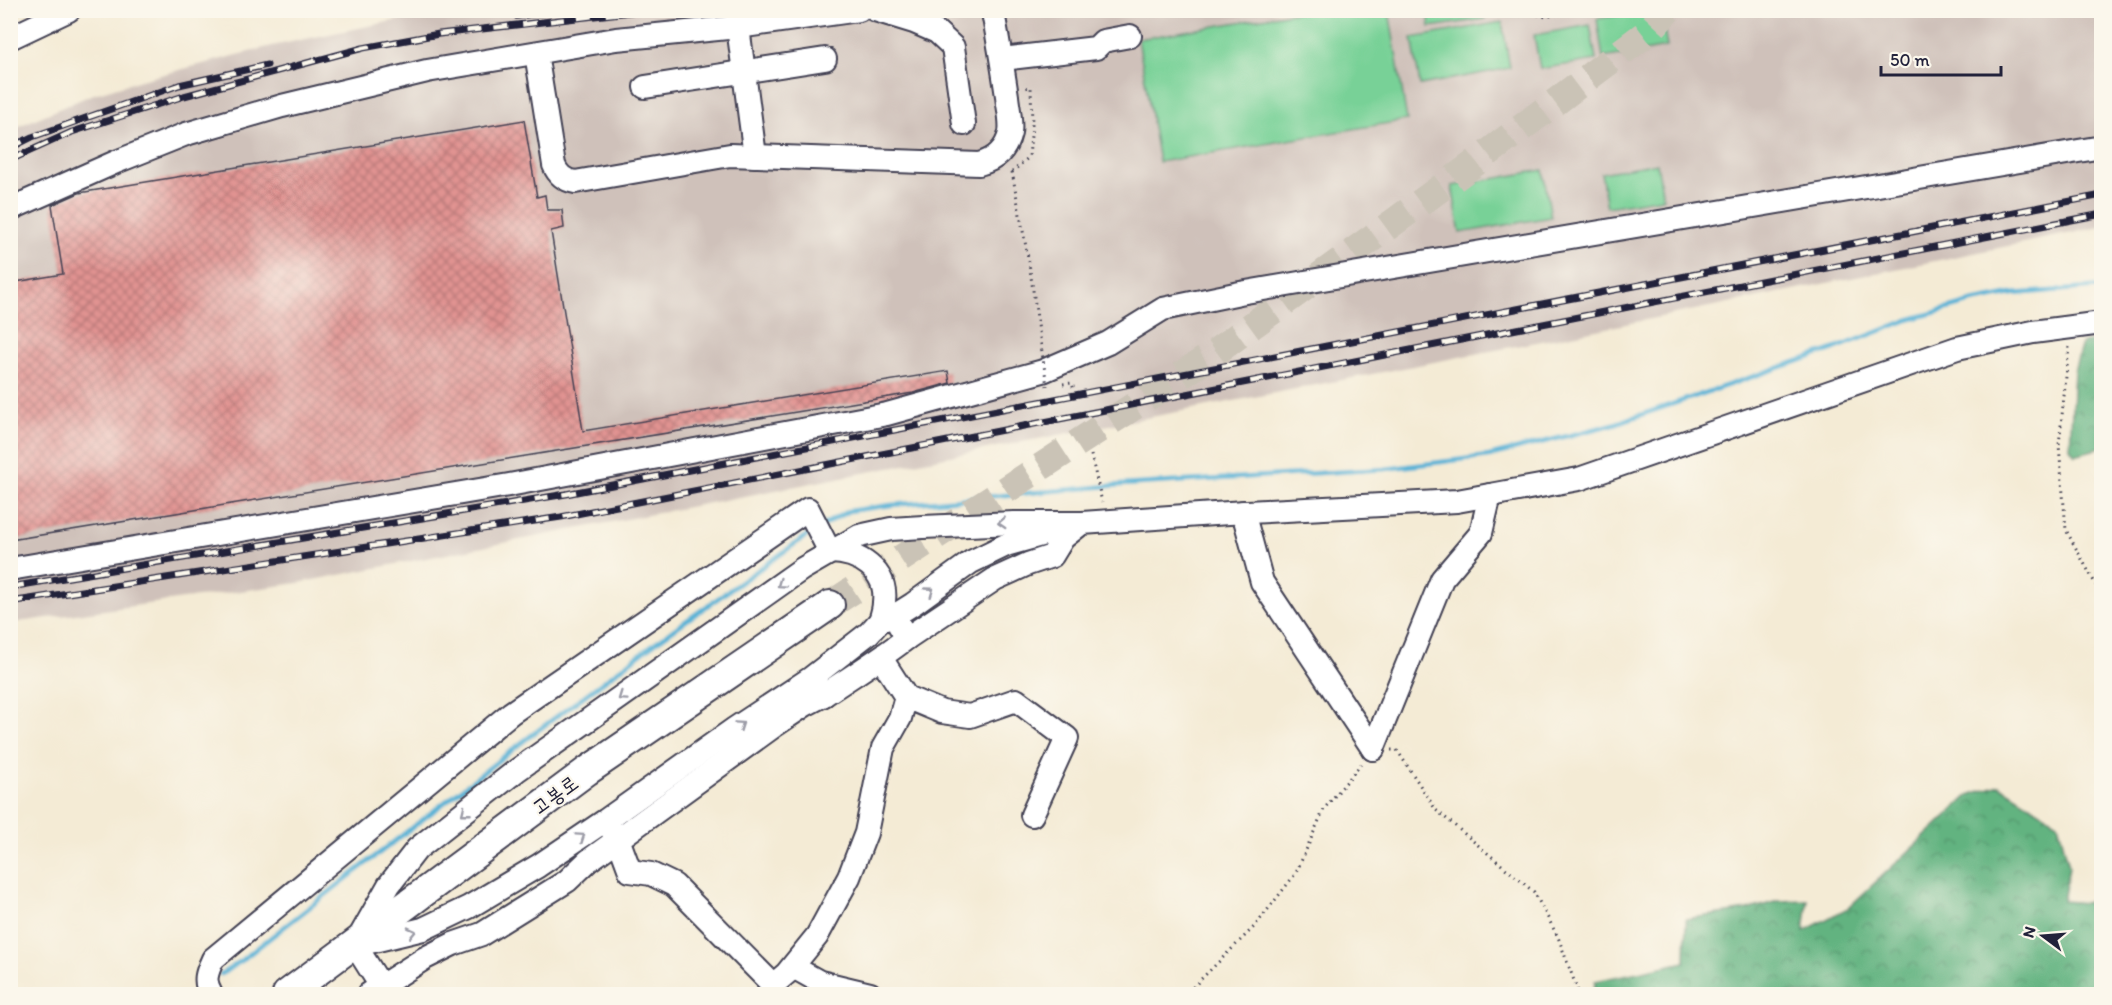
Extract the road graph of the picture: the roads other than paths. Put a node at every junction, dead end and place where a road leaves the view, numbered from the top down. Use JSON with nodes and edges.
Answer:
{"nodes":[{"id":1,"x":69,"y":10,"type":"edge"},
{"id":2,"x":859,"y":10,"type":"edge"},
{"id":3,"x":874,"y":10,"type":"edge"},
{"id":4,"x":994,"y":18,"type":"dead end"},
{"id":5,"x":738,"y":27,"type":"junction"},
{"id":6,"x":1130,"y":36,"type":"dead end"},
{"id":7,"x":10,"y":38,"type":"edge"},
{"id":8,"x":536,"y":53,"type":"junction"},
{"id":9,"x":825,"y":59,"type":"dead end"},
{"id":10,"x":1002,"y":60,"type":"junction"},
{"id":11,"x":745,"y":72,"type":"junction"},
{"id":12,"x":645,"y":87,"type":"dead end"},
{"id":13,"x":964,"y":124,"type":"dead end"},
{"id":14,"x":2102,"y":147,"type":"edge"},
{"id":15,"x":755,"y":156,"type":"junction"},
{"id":16,"x":10,"y":209,"type":"edge"},
{"id":17,"x":2102,"y":324,"type":"edge"},
{"id":18,"x":1490,"y":495,"type":"junction"},
{"id":19,"x":1243,"y":512,"type":"junction"},
{"id":20,"x":1082,"y":523,"type":"junction"},
{"id":21,"x":828,"y":548,"type":"junction"},
{"id":22,"x":10,"y":569,"type":"edge"},
{"id":23,"x":830,"y":605,"type":"tunnel mouth"},
{"id":24,"x":887,"y":618,"type":"junction"},
{"id":25,"x":907,"y":638,"type":"junction"},
{"id":26,"x":881,"y":658,"type":"junction"},
{"id":27,"x":817,"y":686,"type":"junction"},
{"id":28,"x":906,"y":698,"type":"junction"},
{"id":29,"x":1032,"y":815,"type":"dead end"},
{"id":30,"x":611,"y":830,"type":"junction"},
{"id":31,"x":455,"y":915,"type":"junction"},
{"id":32,"x":470,"y":938,"type":"junction"},
{"id":33,"x":354,"y":945,"type":"junction"},
{"id":34,"x":793,"y":967,"type":"junction"},
{"id":35,"x":771,"y":990,"type":"edge"},
{"id":36,"x":379,"y":991,"type":"edge"},
{"id":37,"x":211,"y":994,"type":"edge"},
{"id":38,"x":287,"y":994,"type":"edge"},
{"id":39,"x":870,"y":994,"type":"edge"}],
"edges":[{"from":1,"to":7,"type":"street"},
{"from":2,"to":5,"type":"street"},
{"from":3,"to":13,"type":"street"},
{"from":4,"to":10,"type":"street"},
{"from":5,"to":8,"type":"street"},
{"from":5,"to":11,"type":"street"},
{"from":6,"to":10,"type":"street"},
{"from":8,"to":15,"type":"street"},
{"from":8,"to":16,"type":"street"},
{"from":9,"to":11,"type":"street"},
{"from":10,"to":15,"type":"street"},
{"from":11,"to":12,"type":"street"},
{"from":11,"to":15,"type":"street"},
{"from":14,"to":22,"type":"street"},
{"from":17,"to":18,"type":"street"},
{"from":18,"to":19,"type":"street"},
{"from":18,"to":19,"type":"street"},
{"from":19,"to":20,"type":"street"},
{"from":20,"to":21,"type":"street","one_way":true},
{"from":24,"to":20,"type":"street","one_way":true},
{"from":20,"to":25,"type":"street"},
{"from":21,"to":24,"type":"street"},
{"from":21,"to":33,"type":"street","one_way":true},
{"from":21,"to":37,"type":"street"},
{"from":23,"to":33,"type":"main road","name":"고봉로"},
{"from":24,"to":25,"type":"street"},
{"from":24,"to":27,"type":"street"},
{"from":25,"to":26,"type":"street"},
{"from":26,"to":27,"type":"street"},
{"from":26,"to":28,"type":"street"},
{"from":27,"to":30,"type":"street"},
{"from":28,"to":29,"type":"street"},
{"from":28,"to":34,"type":"street"},
{"from":31,"to":30,"type":"street","one_way":true},
{"from":30,"to":32,"type":"street"},
{"from":30,"to":35,"type":"street"},
{"from":31,"to":32,"type":"street"},
{"from":33,"to":31,"type":"street","one_way":true},
{"from":32,"to":36,"type":"street"},
{"from":33,"to":36,"type":"street"},
{"from":33,"to":38,"type":"main road","name":"고봉로"},
{"from":34,"to":35,"type":"street"},
{"from":34,"to":39,"type":"street"}]}
